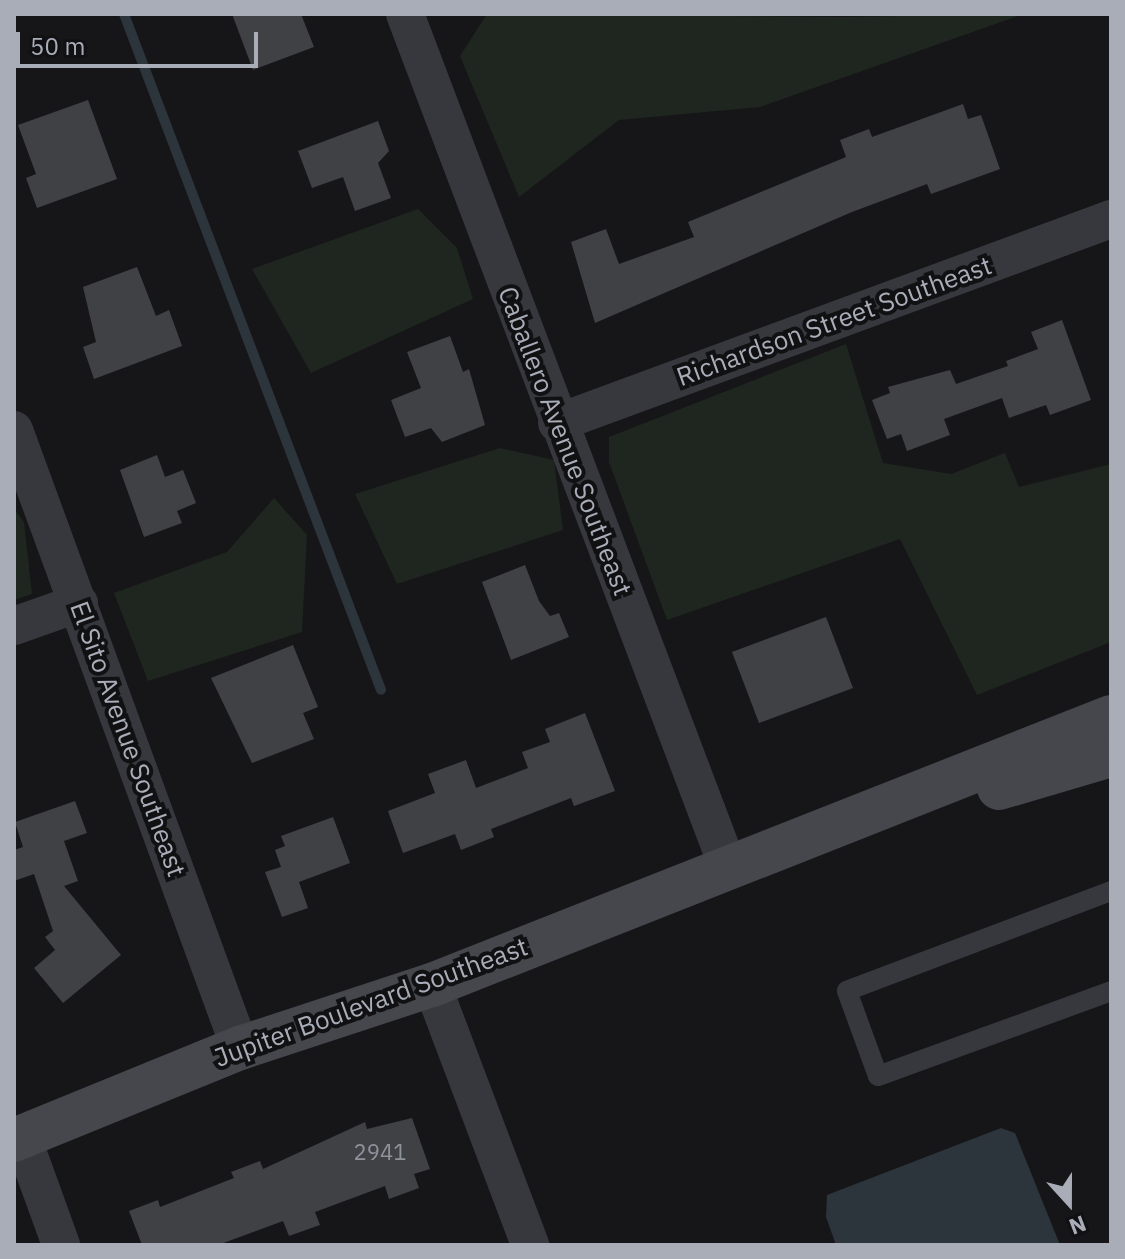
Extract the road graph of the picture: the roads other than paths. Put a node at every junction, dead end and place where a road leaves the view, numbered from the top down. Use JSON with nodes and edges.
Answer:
{"nodes":[{"id":1,"x":405,"y":14,"type":"edge"},
{"id":2,"x":1111,"y":219,"type":"edge"},
{"id":3,"x":557,"y":423,"type":"junction"},
{"id":4,"x":14,"y":430,"type":"edge"},
{"id":5,"x":79,"y":603,"type":"junction"},
{"id":6,"x":14,"y":626,"type":"edge"},
{"id":7,"x":1111,"y":717,"type":"edge"},
{"id":8,"x":1111,"y":755,"type":"edge"},
{"id":9,"x":728,"y":867,"type":"junction"},
{"id":10,"x":1111,"y":891,"type":"edge"},
{"id":11,"x":432,"y":985,"type":"junction"},
{"id":12,"x":1111,"y":991,"type":"edge"},
{"id":13,"x":240,"y":1048,"type":"junction"},
{"id":14,"x":18,"y":1139,"type":"edge"},
{"id":15,"x":61,"y":1245,"type":"edge"},
{"id":16,"x":530,"y":1245,"type":"edge"}],
"edges":[{"from":1,"to":3,"type":"street","name":"Caballero Avenue Southeast"},
{"from":2,"to":3,"type":"street","name":"Richardson Street Southeast"},
{"from":3,"to":9,"type":"street","name":"Caballero Avenue Southeast"},
{"from":4,"to":5,"type":"street","name":"El Sito Avenue Southeast"},
{"from":5,"to":6,"type":"street"},
{"from":5,"to":13,"type":"street","name":"El Sito Avenue Southeast"},
{"from":7,"to":9,"type":"street","name":"Jupiter Boulevard Southeast"},
{"from":8,"to":9,"type":"street","name":"Jupiter Boulevard Southeast"},
{"from":9,"to":11,"type":"street","name":"Jupiter Boulevard Southeast"},
{"from":10,"to":12,"type":"lane"},
{"from":11,"to":13,"type":"street","name":"Jupiter Boulevard Southeast"},
{"from":11,"to":16,"type":"street"},
{"from":13,"to":14,"type":"street","name":"Jupiter Boulevard Southeast"},
{"from":14,"to":15,"type":"street"}]}
